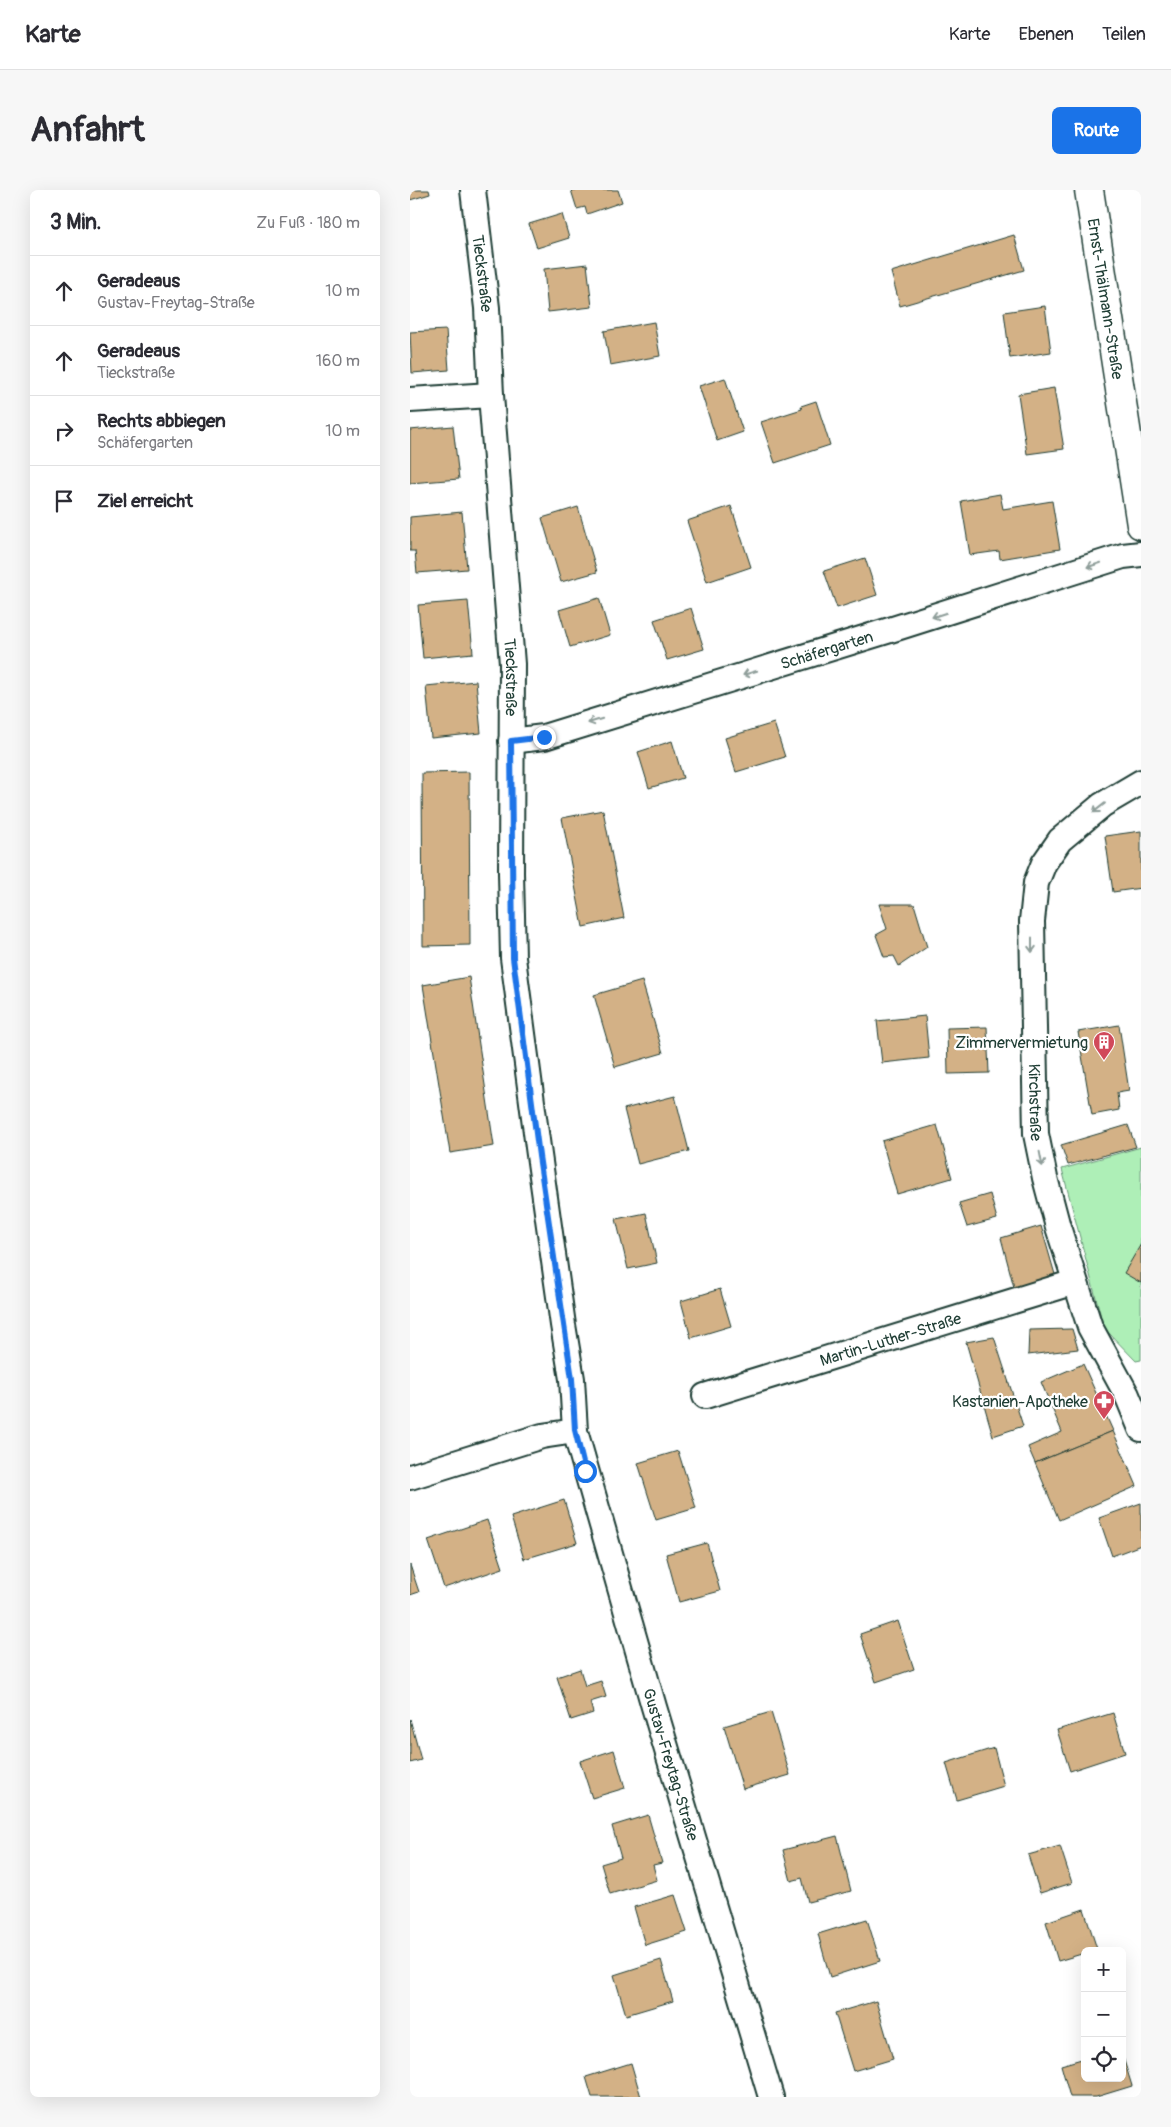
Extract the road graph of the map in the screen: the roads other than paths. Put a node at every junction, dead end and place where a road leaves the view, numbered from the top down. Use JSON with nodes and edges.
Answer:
{"nodes":[{"id":1,"x":472,"y":190,"type":"edge"},
{"id":2,"x":1089,"y":190,"type":"edge"},
{"id":3,"x":492,"y":395,"type":"junction"},
{"id":4,"x":410,"y":400,"type":"edge"},
{"id":5,"x":1141,"y":526,"type":"edge"},
{"id":6,"x":1141,"y":554,"type":"edge"},
{"id":7,"x":511,"y":741,"type":"junction"},
{"id":8,"x":1141,"y":782,"type":"edge"},
{"id":9,"x":1075,"y":1282,"type":"junction"},
{"id":10,"x":1134,"y":1393,"type":"edge"},
{"id":11,"x":705,"y":1396,"type":"dead end"},
{"id":12,"x":575,"y":1430,"type":"junction"},
{"id":13,"x":1141,"y":1430,"type":"edge"},
{"id":14,"x":410,"y":1477,"type":"edge"},
{"id":15,"x":771,"y":2097,"type":"edge"}],
"edges":[{"from":1,"to":3,"type":"street","name":"Tieckstraße"},
{"from":2,"to":5,"type":"street","name":"Ernst-Thälmann-Straße"},
{"from":3,"to":4,"type":"street"},
{"from":3,"to":7,"type":"street","name":"Tieckstraße"},
{"from":6,"to":7,"type":"street","name":"Schäfergarten","one_way":true},
{"from":7,"to":12,"type":"street","name":"Tieckstraße"},
{"from":8,"to":9,"type":"street","name":"Kirchstraße","one_way":true},
{"from":9,"to":10,"type":"street","name":"Kirchstraße"},
{"from":9,"to":11,"type":"street","name":"Martin-Luther-Straße"},
{"from":10,"to":13,"type":"street","name":"Kirchstraße"},
{"from":12,"to":14,"type":"street"},
{"from":12,"to":15,"type":"street","name":"Gustav-Freytag-Straße"}]}
